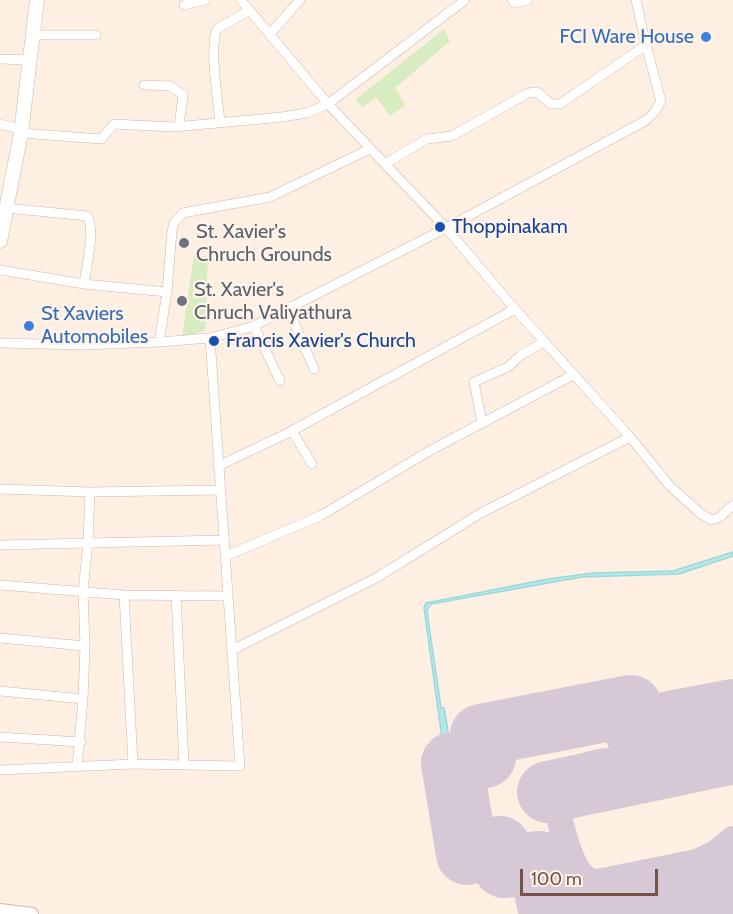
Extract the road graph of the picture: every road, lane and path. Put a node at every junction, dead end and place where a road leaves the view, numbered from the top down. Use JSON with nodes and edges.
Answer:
{"nodes":[{"id":1,"x":37,"y":0,"type":"edge"},
{"id":2,"x":205,"y":0,"type":"edge"},
{"id":3,"x":241,"y":0,"type":"edge"},
{"id":4,"x":300,"y":0,"type":"edge"},
{"id":5,"x":465,"y":0,"type":"edge"},
{"id":6,"x":512,"y":0,"type":"edge"},
{"id":7,"x":528,"y":0,"type":"edge"},
{"id":8,"x":636,"y":0,"type":"edge"},
{"id":9,"x":184,"y":5,"type":"dead end"},
{"id":10,"x":250,"y":10,"type":"junction"},
{"id":11,"x":96,"y":34,"type":"dead end"},
{"id":12,"x":270,"y":34,"type":"junction"},
{"id":13,"x":33,"y":35,"type":"junction"},
{"id":14,"x":646,"y":45,"type":"junction"},
{"id":15,"x":0,"y":59,"type":"edge"},
{"id":16,"x":30,"y":60,"type":"junction"},
{"id":17,"x":144,"y":85,"type":"dead end"},
{"id":18,"x":328,"y":104,"type":"junction"},
{"id":19,"x":220,"y":122,"type":"junction"},
{"id":20,"x":0,"y":124,"type":"edge"},
{"id":21,"x":179,"y":126,"type":"junction"},
{"id":22,"x":21,"y":131,"type":"junction"},
{"id":23,"x":370,"y":149,"type":"junction"},
{"id":24,"x":386,"y":163,"type":"junction"},
{"id":25,"x":3,"y":213,"type":"edge"},
{"id":26,"x":446,"y":228,"type":"junction"},
{"id":27,"x":0,"y":241,"type":"edge"},
{"id":28,"x":0,"y":270,"type":"edge"},
{"id":29,"x":84,"y":284,"type":"junction"},
{"id":30,"x":167,"y":292,"type":"junction"},
{"id":31,"x":288,"y":308,"type":"junction"},
{"id":32,"x":515,"y":309,"type":"junction"},
{"id":33,"x":254,"y":326,"type":"junction"},
{"id":34,"x":210,"y":338,"type":"junction"},
{"id":35,"x":159,"y":342,"type":"junction"},
{"id":36,"x":544,"y":342,"type":"junction"},
{"id":37,"x":0,"y":343,"type":"edge"},
{"id":38,"x":314,"y":369,"type":"dead end"},
{"id":39,"x":573,"y":375,"type":"junction"},
{"id":40,"x":280,"y":381,"type":"dead end"},
{"id":41,"x":482,"y":423,"type":"junction"},
{"id":42,"x":292,"y":431,"type":"junction"},
{"id":43,"x":630,"y":437,"type":"junction"},
{"id":44,"x":312,"y":464,"type":"dead end"},
{"id":45,"x":218,"y":466,"type":"junction"},
{"id":46,"x":0,"y":489,"type":"edge"},
{"id":47,"x":219,"y":490,"type":"junction"},
{"id":48,"x":90,"y":492,"type":"junction"},
{"id":49,"x":733,"y":505,"type":"edge"},
{"id":50,"x":224,"y":540,"type":"junction"},
{"id":51,"x":88,"y":542,"type":"junction"},
{"id":52,"x":0,"y":545,"type":"edge"},
{"id":53,"x":226,"y":556,"type":"junction"},
{"id":54,"x":0,"y":585,"type":"edge"},
{"id":55,"x":83,"y":591,"type":"junction"},
{"id":56,"x":124,"y":595,"type":"junction"},
{"id":57,"x":176,"y":596,"type":"junction"},
{"id":58,"x":227,"y":596,"type":"junction"},
{"id":59,"x":0,"y":638,"type":"edge"},
{"id":60,"x":85,"y":646,"type":"junction"},
{"id":61,"x":232,"y":650,"type":"junction"},
{"id":62,"x":0,"y":692,"type":"edge"},
{"id":63,"x":83,"y":699,"type":"junction"},
{"id":64,"x":0,"y":737,"type":"edge"},
{"id":65,"x":81,"y":742,"type":"junction"},
{"id":66,"x":133,"y":764,"type":"junction"},
{"id":67,"x":184,"y":764,"type":"junction"},
{"id":68,"x":77,"y":767,"type":"junction"},
{"id":69,"x":0,"y":770,"type":"edge"},
{"id":70,"x":0,"y":910,"type":"edge"},
{"id":71,"x":32,"y":914,"type":"edge"}],
"edges":[{"from":1,"to":13,"type":"main road"},
{"from":2,"to":9,"type":"street"},
{"from":3,"to":10,"type":"street"},
{"from":4,"to":12,"type":"street"},
{"from":5,"to":18,"type":"street"},
{"from":6,"to":7,"type":"street"},
{"from":8,"to":14,"type":"street"},
{"from":10,"to":12,"type":"street"},
{"from":10,"to":19,"type":"street"},
{"from":11,"to":13,"type":"street"},
{"from":12,"to":18,"type":"street"},
{"from":13,"to":16,"type":"main road"},
{"from":14,"to":24,"type":"street"},
{"from":14,"to":26,"type":"street"},
{"from":15,"to":16,"type":"street"},
{"from":16,"to":22,"type":"main road"},
{"from":17,"to":21,"type":"street"},
{"from":18,"to":19,"type":"street"},
{"from":18,"to":23,"type":"street"},
{"from":19,"to":21,"type":"street"},
{"from":20,"to":22,"type":"street"},
{"from":21,"to":22,"type":"street"},
{"from":22,"to":25,"type":"main road"},
{"from":23,"to":24,"type":"street"},
{"from":23,"to":30,"type":"street"},
{"from":24,"to":26,"type":"street"},
{"from":25,"to":27,"type":"main road"},
{"from":25,"to":29,"type":"street"},
{"from":26,"to":31,"type":"street"},
{"from":26,"to":32,"type":"street"},
{"from":28,"to":29,"type":"street"},
{"from":29,"to":30,"type":"street"},
{"from":30,"to":35,"type":"street"},
{"from":31,"to":33,"type":"street"},
{"from":31,"to":38,"type":"street"},
{"from":32,"to":36,"type":"street"},
{"from":32,"to":42,"type":"street"},
{"from":33,"to":34,"type":"street"},
{"from":33,"to":40,"type":"street"},
{"from":34,"to":35,"type":"street"},
{"from":34,"to":45,"type":"street"},
{"from":35,"to":37,"type":"street"},
{"from":36,"to":39,"type":"street"},
{"from":36,"to":41,"type":"street"},
{"from":39,"to":41,"type":"street"},
{"from":39,"to":43,"type":"street"},
{"from":41,"to":53,"type":"street"},
{"from":42,"to":44,"type":"street"},
{"from":42,"to":45,"type":"street"},
{"from":43,"to":49,"type":"street"},
{"from":43,"to":61,"type":"street"},
{"from":45,"to":47,"type":"street"},
{"from":46,"to":48,"type":"street"},
{"from":47,"to":48,"type":"street"},
{"from":47,"to":50,"type":"street"},
{"from":48,"to":51,"type":"street"},
{"from":50,"to":51,"type":"street"},
{"from":50,"to":53,"type":"street"},
{"from":51,"to":52,"type":"street"},
{"from":51,"to":55,"type":"street"},
{"from":53,"to":58,"type":"street"},
{"from":54,"to":55,"type":"street"},
{"from":55,"to":56,"type":"street"},
{"from":55,"to":60,"type":"street"},
{"from":56,"to":57,"type":"street"},
{"from":56,"to":66,"type":"street"},
{"from":57,"to":58,"type":"street"},
{"from":57,"to":67,"type":"street"},
{"from":58,"to":61,"type":"street"},
{"from":59,"to":60,"type":"street"},
{"from":60,"to":63,"type":"street"},
{"from":61,"to":67,"type":"street"},
{"from":62,"to":63,"type":"street"},
{"from":63,"to":65,"type":"street"},
{"from":64,"to":65,"type":"street"},
{"from":65,"to":68,"type":"street"},
{"from":66,"to":67,"type":"street"},
{"from":66,"to":68,"type":"street"},
{"from":68,"to":69,"type":"street"},
{"from":70,"to":71,"type":"street"}]}
